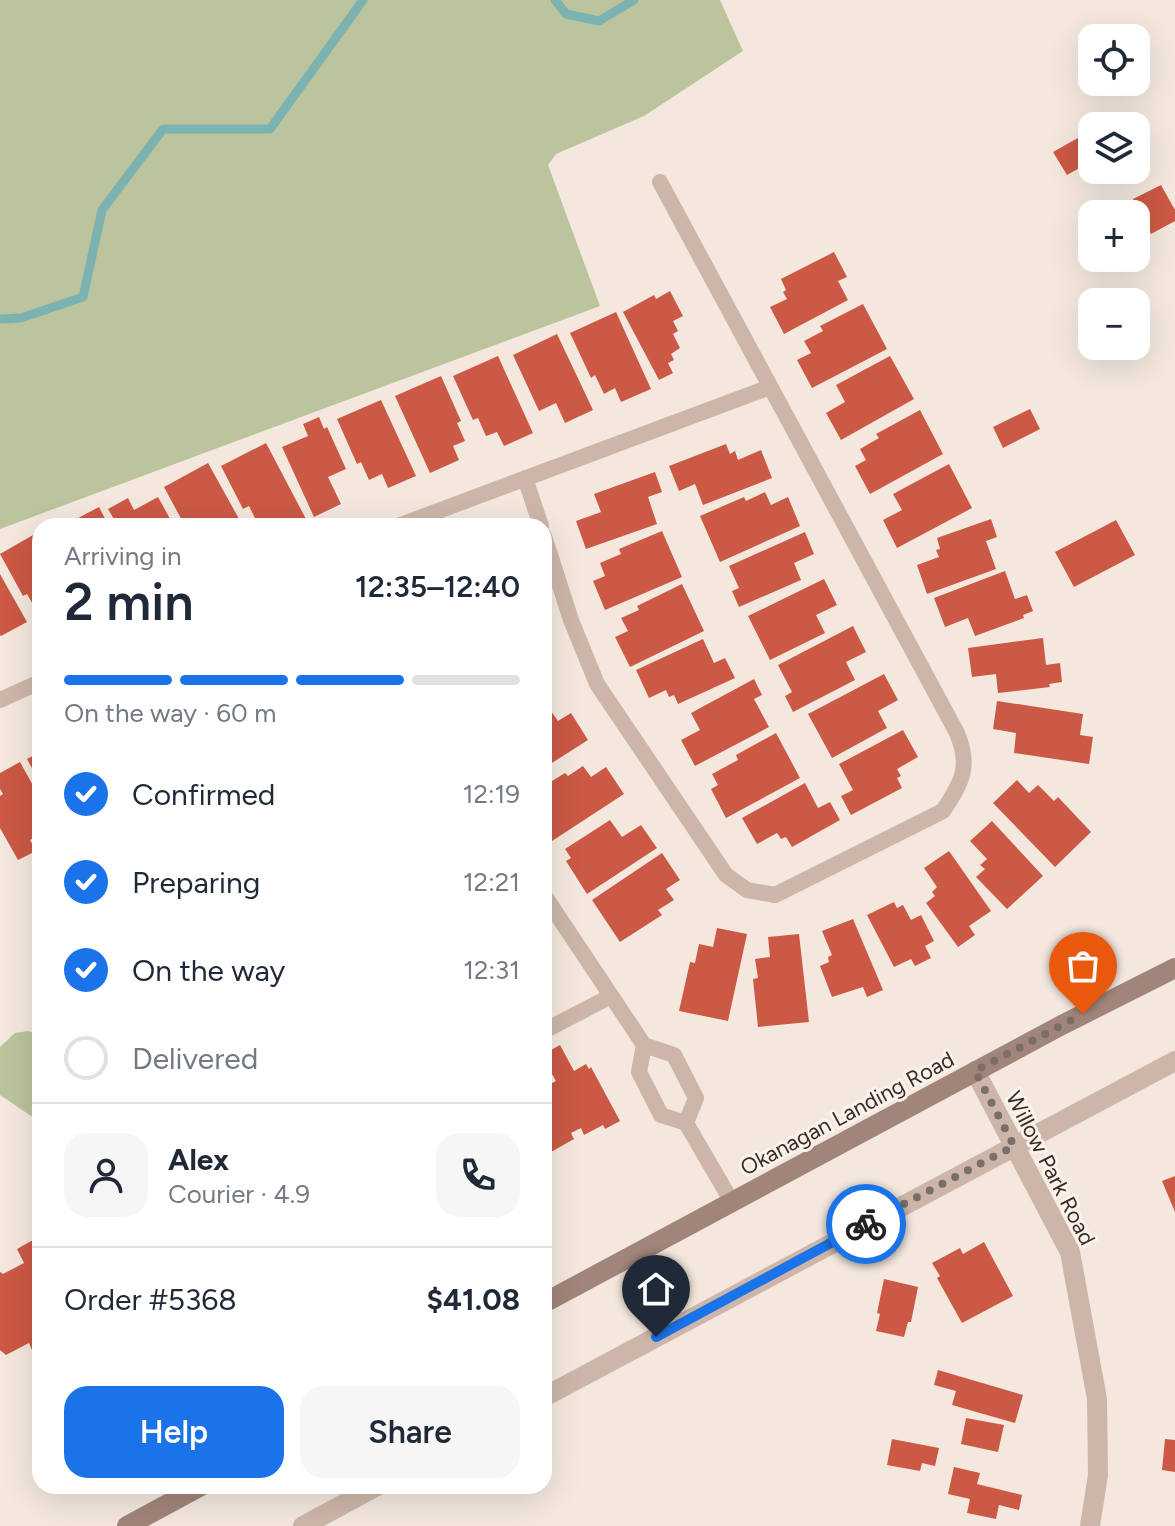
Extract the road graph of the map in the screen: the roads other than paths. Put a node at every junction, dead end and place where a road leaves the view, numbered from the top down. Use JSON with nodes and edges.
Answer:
{"nodes":[{"id":1,"x":660,"y":182,"type":"dead end"},
{"id":2,"x":770,"y":387,"type":"junction"},
{"id":3,"x":525,"y":478,"type":"junction"},
{"id":4,"x":419,"y":518,"type":"edge"},
{"id":5,"x":538,"y":518,"type":"edge"},
{"id":6,"x":552,"y":561,"type":"edge"},
{"id":7,"x":32,"y":686,"type":"edge"},
{"id":8,"x":0,"y":700,"type":"edge"},
{"id":9,"x":552,"y":907,"type":"edge"},
{"id":10,"x":1175,"y":968,"type":"edge"},
{"id":11,"x":611,"y":996,"type":"junction"},
{"id":12,"x":552,"y":1027,"type":"edge"},
{"id":13,"x":644,"y":1045,"type":"junction"},
{"id":14,"x":1175,"y":1061,"type":"edge"},
{"id":15,"x":975,"y":1071,"type":"junction"},
{"id":16,"x":686,"y":1123,"type":"junction"},
{"id":17,"x":1014,"y":1146,"type":"junction"},
{"id":18,"x":732,"y":1202,"type":"junction"},
{"id":19,"x":552,"y":1299,"type":"edge"},
{"id":20,"x":552,"y":1393,"type":"edge"},
{"id":21,"x":186,"y":1494,"type":"edge"},
{"id":22,"x":362,"y":1494,"type":"edge"},
{"id":23,"x":127,"y":1526,"type":"edge"},
{"id":24,"x":303,"y":1526,"type":"edge"},
{"id":25,"x":1090,"y":1526,"type":"edge"}],
"edges":[{"from":1,"to":2,"type":"lane"},
{"from":2,"to":3,"type":"lane"},
{"from":2,"to":6,"type":"lane"},
{"from":3,"to":4,"type":"lane"},
{"from":3,"to":5,"type":"lane"},
{"from":7,"to":8,"type":"lane"},
{"from":9,"to":11,"type":"lane"},
{"from":10,"to":15,"type":"main road","name":"Okanagan Landing Road"},
{"from":11,"to":12,"type":"lane"},
{"from":11,"to":13,"type":"lane"},
{"from":13,"to":16,"type":"lane"},
{"from":13,"to":16,"type":"lane"},
{"from":14,"to":17,"type":"street"},
{"from":15,"to":17,"type":"street","name":"Willow Park Road"},
{"from":15,"to":18,"type":"main road","name":"Okanagan Landing Road"},
{"from":16,"to":18,"type":"lane"},
{"from":17,"to":20,"type":"street"},
{"from":17,"to":25,"type":"street","name":"Willow Park Road"},
{"from":18,"to":19,"type":"main road","name":"Okanagan Landing Road"},
{"from":21,"to":23,"type":"main road"},
{"from":22,"to":24,"type":"street"}]}
